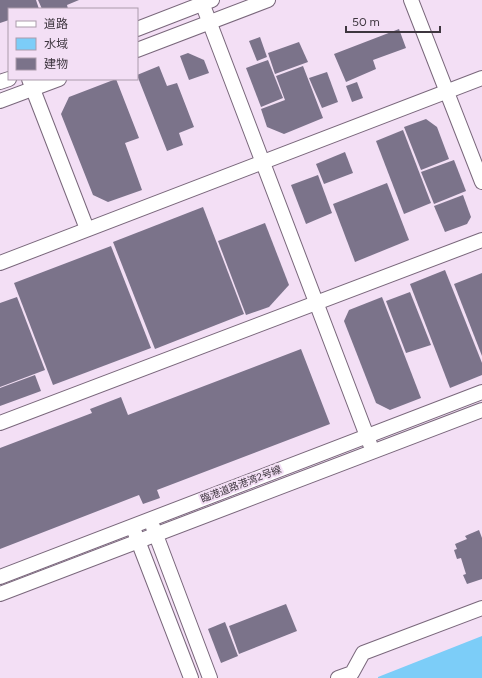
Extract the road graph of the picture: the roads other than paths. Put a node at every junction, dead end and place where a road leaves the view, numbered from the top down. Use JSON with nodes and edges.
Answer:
{"nodes":[{"id":1,"x":268,"y":0,"type":"edge"},
{"id":2,"x":411,"y":0,"type":"edge"},
{"id":3,"x":205,"y":1,"type":"edge"},
{"id":4,"x":209,"y":22,"type":"junction"},
{"id":5,"x":138,"y":29,"type":"edge"},
{"id":6,"x":138,"y":50,"type":"edge"},
{"id":7,"x":482,"y":78,"type":"edge"},
{"id":8,"x":53,"y":80,"type":"edge"},
{"id":9,"x":31,"y":84,"type":"edge"},
{"id":10,"x":447,"y":92,"type":"junction"},
{"id":11,"x":0,"y":101,"type":"edge"},
{"id":12,"x":263,"y":162,"type":"junction"},
{"id":13,"x":482,"y":182,"type":"edge"},
{"id":14,"x":87,"y":230,"type":"junction"},
{"id":15,"x":482,"y":240,"type":"edge"},
{"id":16,"x":0,"y":263,"type":"edge"},
{"id":17,"x":316,"y":303,"type":"junction"},
{"id":18,"x":482,"y":392,"type":"edge"},
{"id":19,"x":482,"y":410,"type":"edge"},
{"id":20,"x":0,"y":423,"type":"edge"},
{"id":21,"x":368,"y":436,"type":"junction"},
{"id":22,"x":373,"y":452,"type":"junction"},
{"id":23,"x":149,"y":520,"type":"junction"},
{"id":24,"x":132,"y":526,"type":"junction"},
{"id":25,"x":156,"y":534,"type":"junction"},
{"id":26,"x":138,"y":541,"type":"junction"},
{"id":27,"x":0,"y":577,"type":"edge"},
{"id":28,"x":0,"y":594,"type":"edge"},
{"id":29,"x":482,"y":608,"type":"edge"},
{"id":30,"x":353,"y":675,"type":"edge"},
{"id":31,"x":190,"y":678,"type":"edge"},
{"id":32,"x":210,"y":678,"type":"edge"},
{"id":33,"x":338,"y":678,"type":"edge"}],
"edges":[{"from":1,"to":4,"type":"street"},
{"from":2,"to":10,"type":"street"},
{"from":3,"to":4,"type":"street"},
{"from":3,"to":5,"type":"street"},
{"from":4,"to":6,"type":"street"},
{"from":4,"to":12,"type":"street"},
{"from":7,"to":10,"type":"street"},
{"from":8,"to":9,"type":"street"},
{"from":9,"to":11,"type":"street"},
{"from":9,"to":14,"type":"street"},
{"from":10,"to":12,"type":"street"},
{"from":10,"to":13,"type":"street"},
{"from":12,"to":14,"type":"street"},
{"from":12,"to":17,"type":"street"},
{"from":14,"to":16,"type":"street"},
{"from":15,"to":17,"type":"street"},
{"from":17,"to":20,"type":"street"},
{"from":17,"to":21,"type":"street"},
{"from":18,"to":21,"type":"street","name":"臨港道路港湾2号線"},
{"from":19,"to":22,"type":"street","name":"臨港道路港湾2号線"},
{"from":21,"to":22,"type":"street"},
{"from":21,"to":23,"type":"street","name":"臨港道路港湾2号線"},
{"from":22,"to":25,"type":"street","name":"臨港道路港湾2号線"},
{"from":23,"to":24,"type":"street","name":"臨港道路港湾2号線"},
{"from":23,"to":25,"type":"street"},
{"from":24,"to":26,"type":"street"},
{"from":24,"to":27,"type":"street","name":"臨港道路港湾2号線"},
{"from":25,"to":26,"type":"street","name":"臨港道路港湾2号線"},
{"from":25,"to":32,"type":"street"},
{"from":26,"to":28,"type":"street","name":"臨港道路港湾2号線"},
{"from":26,"to":31,"type":"street"},
{"from":29,"to":30,"type":"street"},
{"from":30,"to":33,"type":"street"}]}
